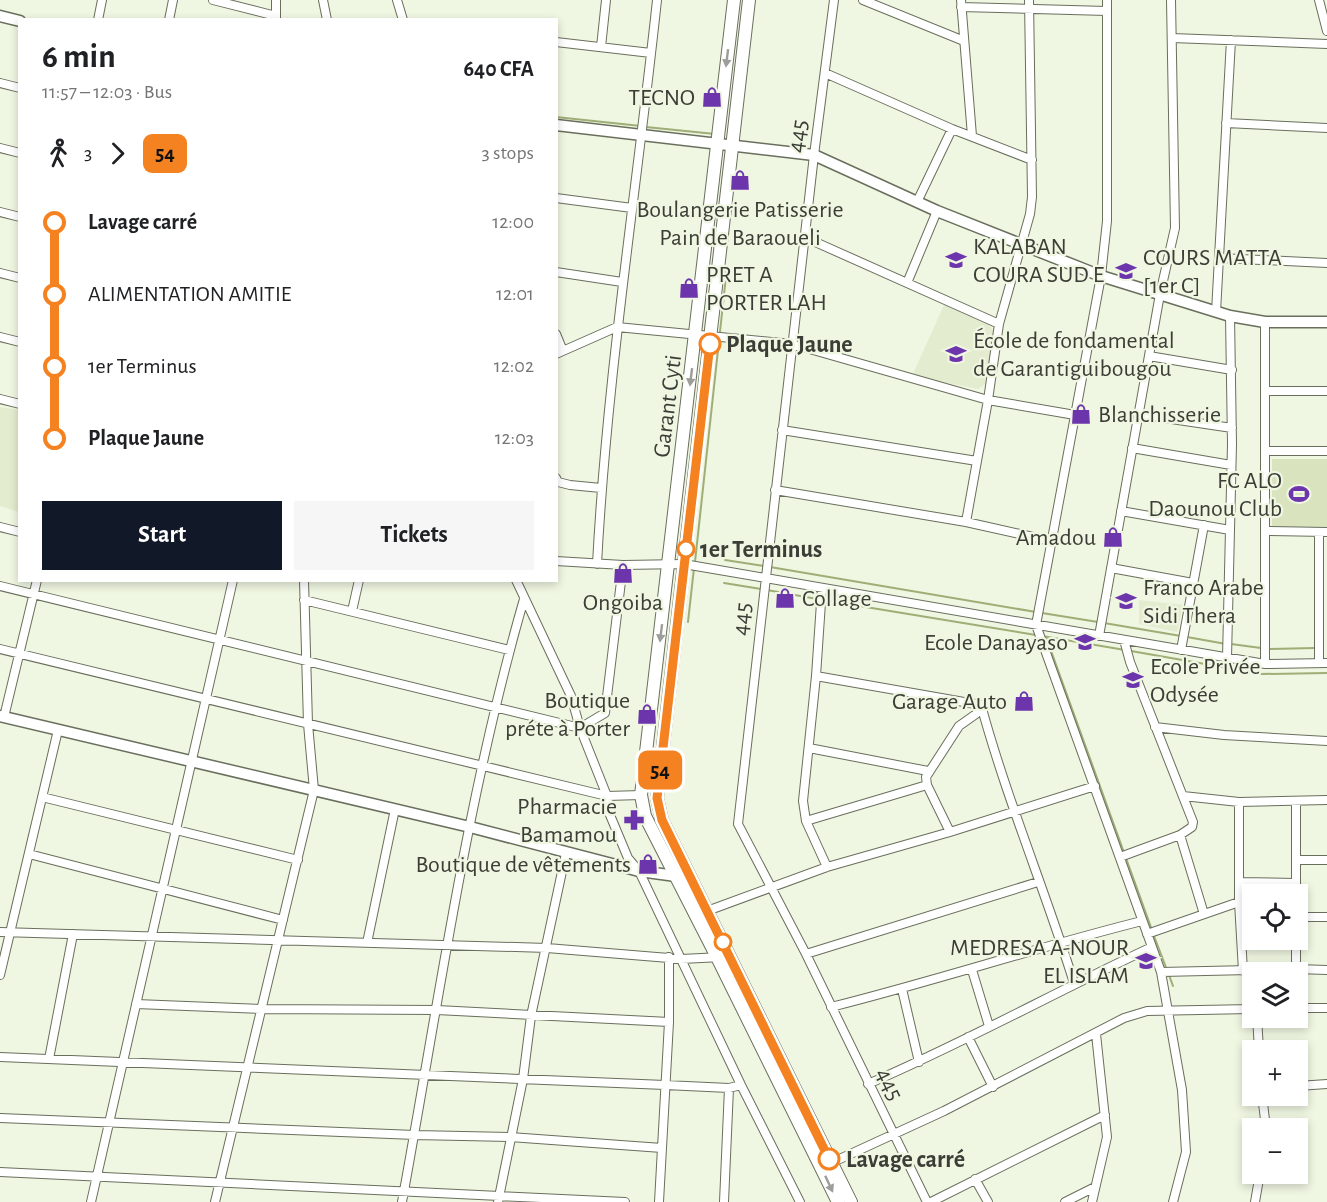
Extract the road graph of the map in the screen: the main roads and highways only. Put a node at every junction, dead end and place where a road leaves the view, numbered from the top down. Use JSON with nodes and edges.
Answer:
{"nodes":[{"id":1,"x":734,"y":0,"type":"edge"},
{"id":2,"x":749,"y":0,"type":"edge"},
{"id":3,"x":724,"y":957,"type":"junction"},
{"id":4,"x":838,"y":1202,"type":"edge"},
{"id":5,"x":851,"y":1202,"type":"edge"}],
"edges":[{"from":1,"to":3,"type":"main road","name":"Garant Cyti","one_way":true},
{"from":2,"to":3,"type":"main road","name":"Garant Cyti"},
{"from":3,"to":4,"type":"main road","one_way":true},
{"from":3,"to":5,"type":"main road"}]}
